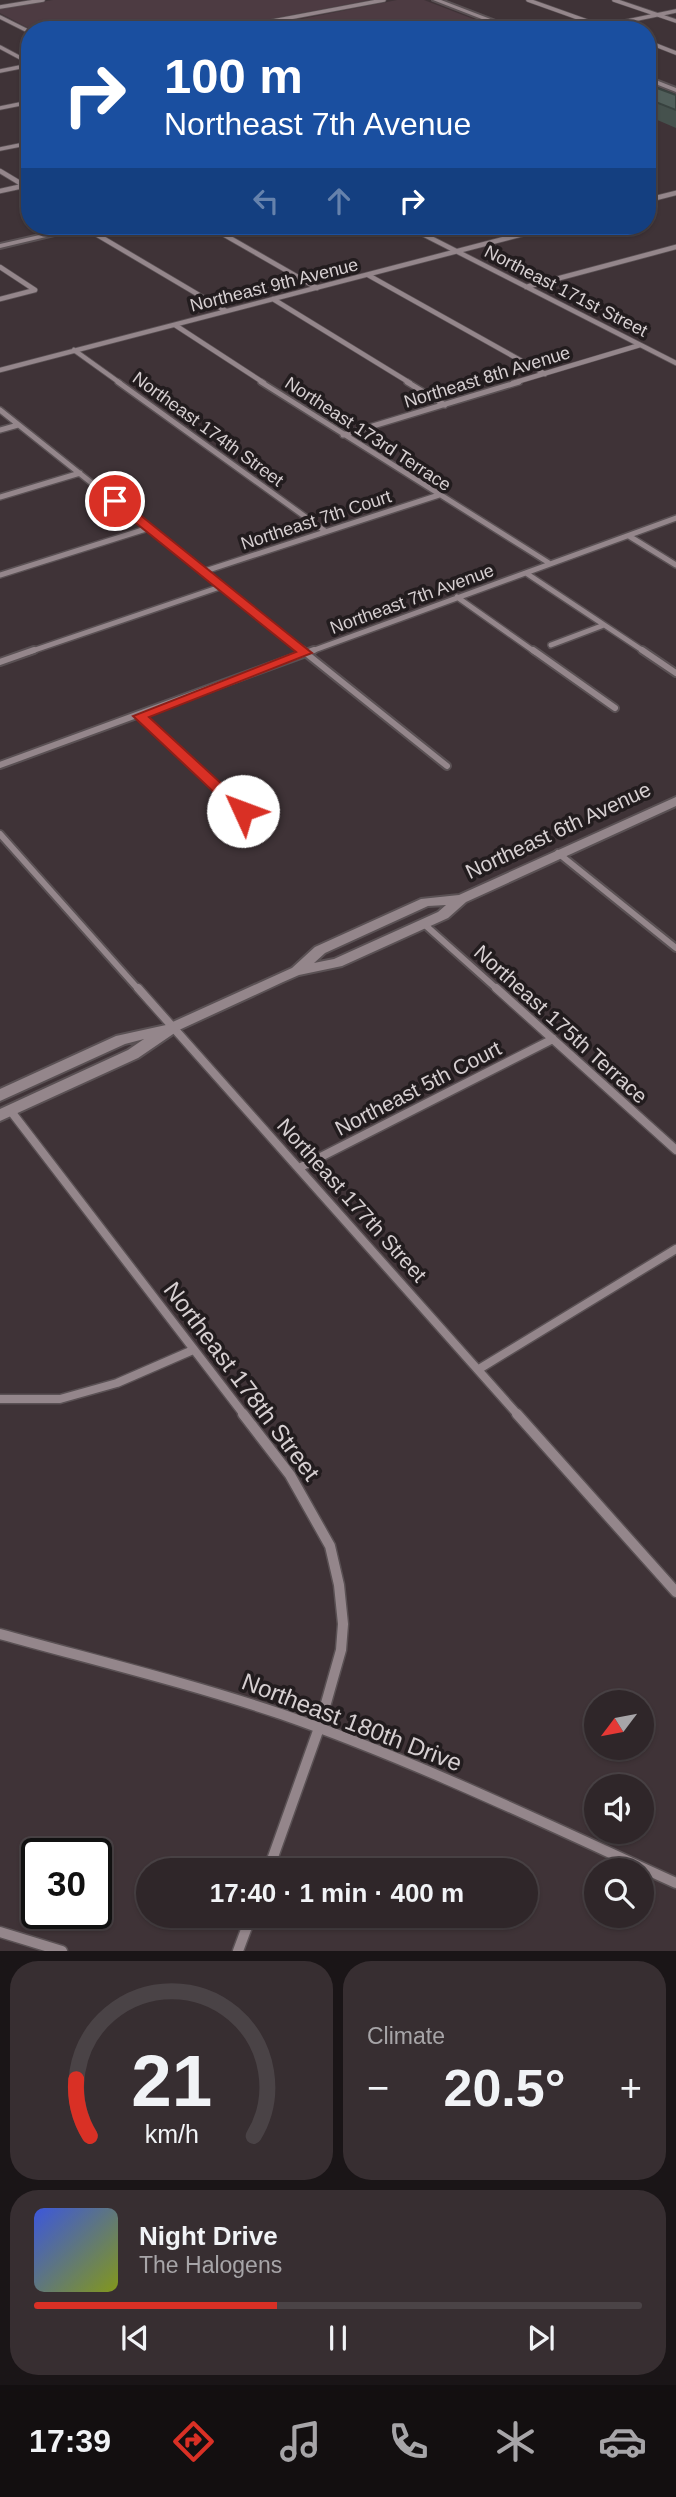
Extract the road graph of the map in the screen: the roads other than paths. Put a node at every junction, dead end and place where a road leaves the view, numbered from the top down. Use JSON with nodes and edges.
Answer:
{"nodes":[{"id":1,"x":43,"y":0,"type":"edge"},
{"id":2,"x":384,"y":0,"type":"edge"},
{"id":3,"x":436,"y":0,"type":"edge"},
{"id":4,"x":528,"y":0,"type":"edge"},
{"id":5,"x":614,"y":0,"type":"edge"},
{"id":6,"x":0,"y":7,"type":"edge"},
{"id":7,"x":676,"y":10,"type":"edge"},
{"id":8,"x":656,"y":15,"type":"junction"},
{"id":9,"x":0,"y":17,"type":"edge"},
{"id":10,"x":273,"y":21,"type":"edge"},
{"id":11,"x":492,"y":21,"type":"edge"},
{"id":12,"x":588,"y":21,"type":"edge"},
{"id":13,"x":627,"y":21,"type":"edge"},
{"id":14,"x":676,"y":21,"type":"edge"},
{"id":15,"x":21,"y":28,"type":"edge"},
{"id":16,"x":656,"y":45,"type":"edge"},
{"id":17,"x":0,"y":47,"type":"edge"},
{"id":18,"x":676,"y":52,"type":"edge"},
{"id":19,"x":21,"y":59,"type":"edge"},
{"id":20,"x":21,"y":66,"type":"edge"},
{"id":21,"x":0,"y":71,"type":"edge"},
{"id":22,"x":656,"y":82,"type":"edge"},
{"id":23,"x":676,"y":90,"type":"edge"},
{"id":24,"x":659,"y":95,"type":"edge"},
{"id":25,"x":21,"y":104,"type":"edge"},
{"id":26,"x":0,"y":108,"type":"edge"},
{"id":27,"x":21,"y":145,"type":"edge"},
{"id":28,"x":0,"y":149,"type":"edge"},
{"id":29,"x":0,"y":171,"type":"edge"},
{"id":30,"x":21,"y":184,"type":"edge"},
{"id":31,"x":21,"y":187,"type":"edge"},
{"id":32,"x":0,"y":191,"type":"edge"},
{"id":33,"x":676,"y":193,"type":"edge"},
{"id":34,"x":656,"y":197,"type":"edge"},
{"id":35,"x":47,"y":235,"type":"edge"},
{"id":36,"x":101,"y":235,"type":"edge"},
{"id":37,"x":225,"y":235,"type":"edge"},
{"id":38,"x":425,"y":235,"type":"edge"},
{"id":39,"x":519,"y":235,"type":"edge"},
{"id":40,"x":0,"y":246,"type":"edge"},
{"id":41,"x":676,"y":247,"type":"edge"},
{"id":42,"x":456,"y":251,"type":"junction"},
{"id":43,"x":0,"y":267,"type":"edge"},
{"id":44,"x":368,"y":275,"type":"junction"},
{"id":45,"x":526,"y":287,"type":"junction"},
{"id":46,"x":318,"y":288,"type":"junction"},
{"id":47,"x":0,"y":299,"type":"edge"},
{"id":48,"x":273,"y":299,"type":"junction"},
{"id":49,"x":226,"y":311,"type":"junction"},
{"id":50,"x":175,"y":324,"type":"junction"},
{"id":51,"x":640,"y":345,"type":"junction"},
{"id":52,"x":74,"y":350,"type":"junction"},
{"id":53,"x":676,"y":354,"type":"edge"},
{"id":54,"x":666,"y":357,"type":"junction"},
{"id":55,"x":676,"y":363,"type":"edge"},
{"id":56,"x":0,"y":370,"type":"edge"},
{"id":57,"x":545,"y":374,"type":"junction"},
{"id":58,"x":444,"y":405,"type":"junction"},
{"id":59,"x":0,"y":411,"type":"edge"},
{"id":60,"x":18,"y":425,"type":"junction"},
{"id":61,"x":0,"y":430,"type":"edge"},
{"id":62,"x":342,"y":435,"type":"junction"},
{"id":63,"x":80,"y":473,"type":"junction"},
{"id":64,"x":439,"y":495,"type":"junction"},
{"id":65,"x":0,"y":497,"type":"edge"},
{"id":66,"x":676,"y":518,"type":"edge"},
{"id":67,"x":149,"y":528,"type":"junction"},
{"id":68,"x":325,"y":531,"type":"junction"},
{"id":69,"x":629,"y":536,"type":"junction"},
{"id":70,"x":549,"y":563,"type":"junction"},
{"id":71,"x":676,"y":565,"type":"edge"},
{"id":72,"x":202,"y":572,"type":"junction"},
{"id":73,"x":526,"y":573,"type":"junction"},
{"id":74,"x":0,"y":575,"type":"edge"},
{"id":75,"x":220,"y":587,"type":"junction"},
{"id":76,"x":457,"y":597,"type":"junction"},
{"id":77,"x":604,"y":625,"type":"junction"},
{"id":78,"x":551,"y":645,"type":"dead end"},
{"id":79,"x":306,"y":653,"type":"junction"},
{"id":80,"x":0,"y":662,"type":"edge"},
{"id":81,"x":676,"y":673,"type":"edge"},
{"id":82,"x":615,"y":708,"type":"dead end"},
{"id":83,"x":140,"y":716,"type":"junction"},
{"id":84,"x":0,"y":765,"type":"edge"},
{"id":85,"x":447,"y":766,"type":"dead end"},
{"id":86,"x":675,"y":798,"type":"edge"},
{"id":87,"x":243,"y":811,"type":"dead end"},
{"id":88,"x":0,"y":834,"type":"edge"},
{"id":89,"x":558,"y":853,"type":"junction"},
{"id":90,"x":461,"y":899,"type":"junction"},
{"id":91,"x":424,"y":924,"type":"junction"},
{"id":92,"x":676,"y":948,"type":"edge"},
{"id":93,"x":296,"y":971,"type":"junction"},
{"id":94,"x":174,"y":1026,"type":"junction"},
{"id":95,"x":553,"y":1039,"type":"junction"},
{"id":96,"x":0,"y":1095,"type":"edge"},
{"id":97,"x":5,"y":1113,"type":"edge"},
{"id":98,"x":676,"y":1150,"type":"edge"},
{"id":99,"x":299,"y":1168,"type":"junction"},
{"id":100,"x":676,"y":1249,"type":"edge"},
{"id":101,"x":193,"y":1350,"type":"junction"},
{"id":102,"x":479,"y":1368,"type":"junction"},
{"id":103,"x":0,"y":1399,"type":"edge"},
{"id":104,"x":676,"y":1592,"type":"edge"},
{"id":105,"x":0,"y":1634,"type":"edge"},
{"id":106,"x":319,"y":1728,"type":"junction"},
{"id":107,"x":273,"y":1858,"type":"edge"},
{"id":108,"x":676,"y":1883,"type":"edge"},
{"id":109,"x":247,"y":1928,"type":"edge"},
{"id":110,"x":0,"y":1931,"type":"edge"},
{"id":111,"x":62,"y":1951,"type":"edge"},
{"id":112,"x":238,"y":1951,"type":"edge"}],
"edges":[{"from":1,"to":6,"type":"street"},
{"from":2,"to":10,"type":"street"},
{"from":3,"to":11,"type":"main road"},
{"from":4,"to":12,"type":"street"},
{"from":5,"to":8,"type":"street"},
{"from":7,"to":8,"type":"street"},
{"from":8,"to":13,"type":"street"},
{"from":8,"to":14,"type":"street"},
{"from":9,"to":15,"type":"street"},
{"from":16,"to":18,"type":"street"},
{"from":17,"to":19,"type":"street"},
{"from":20,"to":21,"type":"street"},
{"from":22,"to":23,"type":"main road"},
{"from":23,"to":24,"type":"main road"},
{"from":25,"to":26,"type":"street"},
{"from":27,"to":28,"type":"street"},
{"from":29,"to":30,"type":"street"},
{"from":31,"to":32,"type":"street"},
{"from":33,"to":34,"type":"street"},
{"from":35,"to":40,"type":"main road"},
{"from":36,"to":49,"type":"street"},
{"from":37,"to":46,"type":"street"},
{"from":38,"to":42,"type":"street","name":"Northeast 171st Street"},
{"from":39,"to":42,"type":"street","name":"Northeast 9th Avenue"},
{"from":41,"to":45,"type":"street"},
{"from":42,"to":44,"type":"street","name":"Northeast 9th Avenue"},
{"from":42,"to":45,"type":"street","name":"Northeast 171st Street"},
{"from":43,"to":47,"type":"street"},
{"from":44,"to":46,"type":"street","name":"Northeast 9th Avenue"},
{"from":44,"to":57,"type":"street"},
{"from":45,"to":51,"type":"street","name":"Northeast 171st Street"},
{"from":46,"to":48,"type":"street","name":"Northeast 9th Avenue"},
{"from":48,"to":49,"type":"street","name":"Northeast 9th Avenue"},
{"from":48,"to":58,"type":"street"},
{"from":49,"to":50,"type":"street","name":"Northeast 9th Avenue"},
{"from":50,"to":52,"type":"street","name":"Northeast 9th Avenue"},
{"from":50,"to":62,"type":"street","name":"Northeast 173rd Terrace"},
{"from":51,"to":54,"type":"street","name":"Northeast 171st Street"},
{"from":51,"to":57,"type":"street","name":"Northeast 8th Avenue"},
{"from":52,"to":56,"type":"street","name":"Northeast 9th Avenue"},
{"from":52,"to":68,"type":"street","name":"Northeast 174th Street"},
{"from":53,"to":54,"type":"street"},
{"from":54,"to":55,"type":"street","name":"Northeast 171st Street"},
{"from":57,"to":58,"type":"street","name":"Northeast 8th Avenue"},
{"from":58,"to":62,"type":"street","name":"Northeast 8th Avenue"},
{"from":59,"to":60,"type":"street"},
{"from":60,"to":61,"type":"street"},
{"from":60,"to":63,"type":"street"},
{"from":62,"to":64,"type":"street","name":"Northeast 173rd Terrace"},
{"from":63,"to":65,"type":"street"},
{"from":63,"to":67,"type":"street"},
{"from":64,"to":68,"type":"street","name":"Northeast 7th Court"},
{"from":64,"to":70,"type":"street","name":"Northeast 173rd Terrace"},
{"from":66,"to":69,"type":"street","name":"Northeast 7th Avenue"},
{"from":67,"to":72,"type":"street"},
{"from":67,"to":74,"type":"street"},
{"from":68,"to":72,"type":"street","name":"Northeast 7th Court"},
{"from":69,"to":70,"type":"street","name":"Northeast 7th Avenue"},
{"from":69,"to":71,"type":"street"},
{"from":70,"to":73,"type":"street","name":"Northeast 7th Avenue"},
{"from":72,"to":75,"type":"street"},
{"from":73,"to":76,"type":"street","name":"Northeast 7th Avenue"},
{"from":73,"to":77,"type":"street"},
{"from":75,"to":79,"type":"street"},
{"from":75,"to":80,"type":"street"},
{"from":76,"to":79,"type":"street","name":"Northeast 7th Avenue"},
{"from":76,"to":82,"type":"street"},
{"from":77,"to":78,"type":"street"},
{"from":77,"to":81,"type":"street"},
{"from":79,"to":83,"type":"street","name":"Northeast 7th Avenue"},
{"from":79,"to":85,"type":"street"},
{"from":83,"to":84,"type":"street","name":"Northeast 7th Avenue"},
{"from":83,"to":87,"type":"street"},
{"from":86,"to":89,"type":"main road","name":"Northeast 6th Avenue"},
{"from":88,"to":94,"type":"street","name":"Northeast 177th Street"},
{"from":89,"to":90,"type":"main road","name":"Northeast 6th Avenue"},
{"from":89,"to":92,"type":"street"},
{"from":90,"to":91,"type":"main road","name":"Northeast 6th Avenue"},
{"from":90,"to":93,"type":"main road","name":"Northeast 6th Avenue"},
{"from":91,"to":93,"type":"main road","name":"Northeast 6th Avenue"},
{"from":91,"to":95,"type":"street","name":"Northeast 175th Terrace"},
{"from":93,"to":94,"type":"main road","name":"Northeast 6th Avenue"},
{"from":94,"to":96,"type":"main road","name":"Northeast 6th Avenue"},
{"from":94,"to":97,"type":"main road","name":"Northeast 6th Avenue"},
{"from":94,"to":99,"type":"street","name":"Northeast 177th Street"},
{"from":95,"to":98,"type":"street","name":"Northeast 175th Terrace"},
{"from":95,"to":99,"type":"street","name":"Northeast 5th Court"},
{"from":97,"to":101,"type":"street","name":"Northeast 178th Street"},
{"from":99,"to":102,"type":"street","name":"Northeast 177th Street"},
{"from":100,"to":102,"type":"street"},
{"from":101,"to":103,"type":"street"},
{"from":101,"to":106,"type":"street","name":"Northeast 178th Street"},
{"from":102,"to":104,"type":"street","name":"Northeast 177th Street"},
{"from":105,"to":106,"type":"street","name":"Northeast 180th Drive"},
{"from":106,"to":107,"type":"street","name":"Northeast 178th Street"},
{"from":106,"to":108,"type":"street","name":"Northeast 180th Drive"},
{"from":109,"to":112,"type":"street"},
{"from":110,"to":111,"type":"street"}]}
